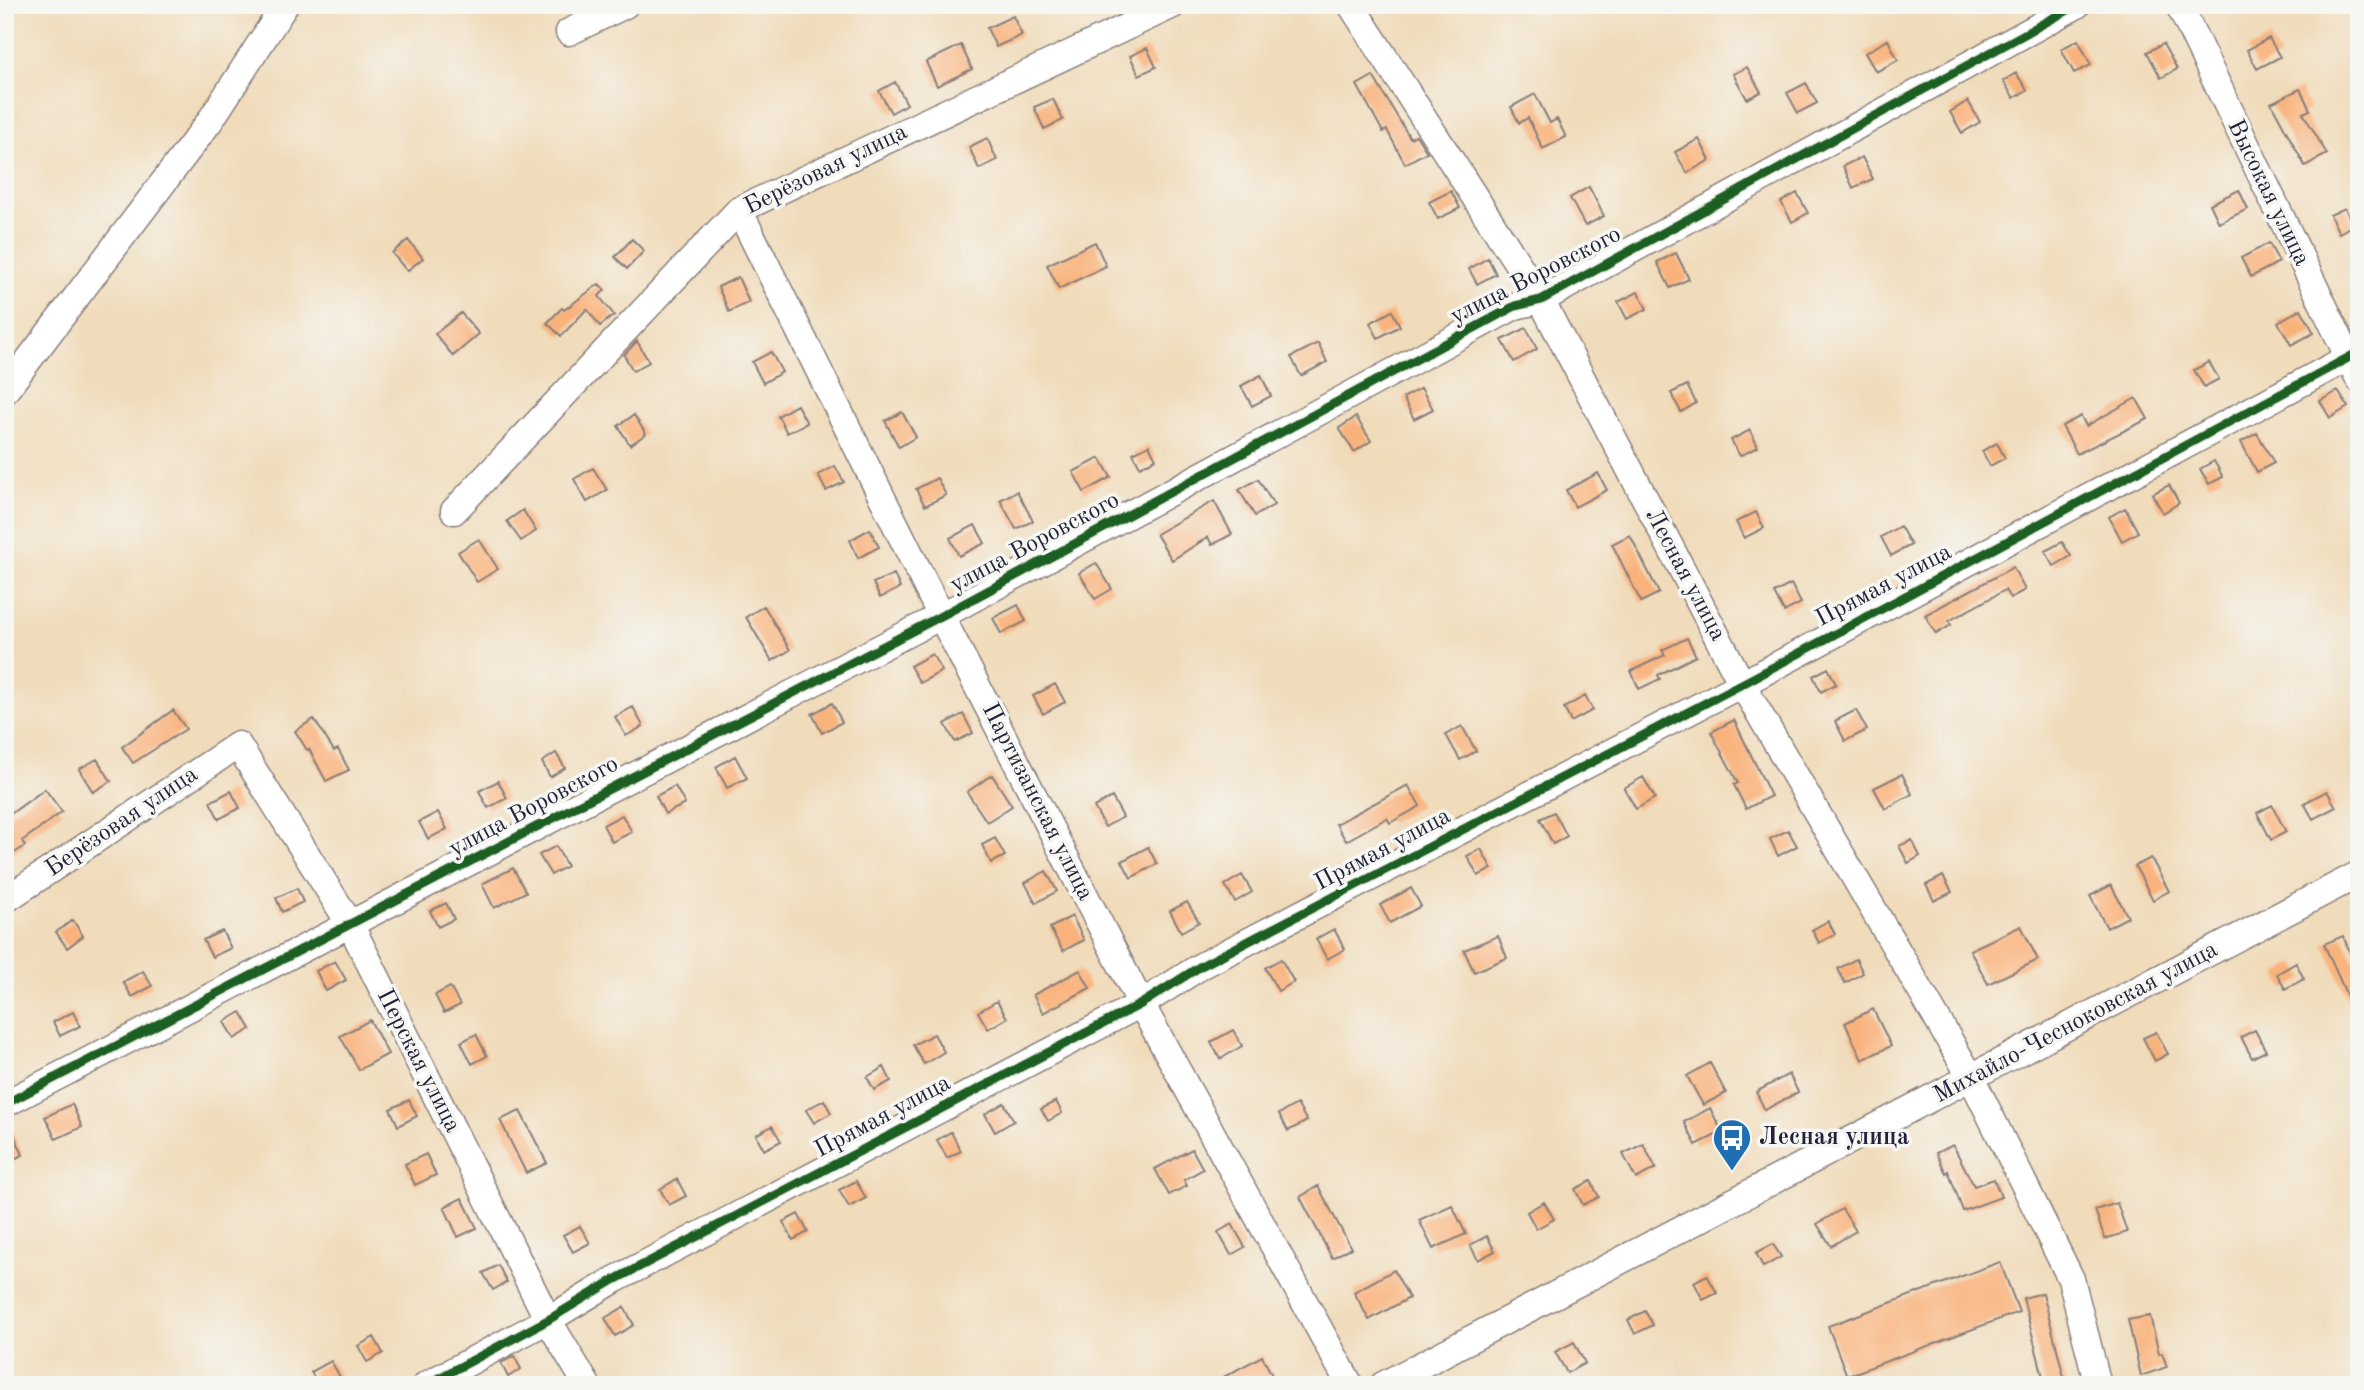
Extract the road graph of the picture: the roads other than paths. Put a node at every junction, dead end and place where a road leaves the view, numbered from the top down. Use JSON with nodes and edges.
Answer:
{"nodes":[{"id":1,"x":285,"y":5,"type":"edge"},
{"id":2,"x":625,"y":5,"type":"edge"},
{"id":3,"x":1172,"y":5,"type":"edge"},
{"id":4,"x":1351,"y":5,"type":"edge"},
{"id":5,"x":2077,"y":5,"type":"edge"},
{"id":6,"x":2179,"y":5,"type":"edge"},
{"id":7,"x":569,"y":32,"type":"dead end"},
{"id":8,"x":739,"y":210,"type":"junction"},
{"id":9,"x":1541,"y":300,"type":"junction"},
{"id":10,"x":2355,"y":363,"type":"edge"},
{"id":11,"x":5,"y":391,"type":"edge"},
{"id":12,"x":454,"y":512,"type":"dead end"},
{"id":13,"x":941,"y":616,"type":"junction"},
{"id":14,"x":1742,"y":684,"type":"junction"},
{"id":15,"x":238,"y":745,"type":"joint"},
{"id":16,"x":2359,"y":874,"type":"edge"},
{"id":17,"x":5,"y":900,"type":"edge"},
{"id":18,"x":350,"y":925,"type":"junction"},
{"id":19,"x":1141,"y":1004,"type":"junction"},
{"id":20,"x":1972,"y":1079,"type":"junction"},
{"id":21,"x":5,"y":1104,"type":"edge"},
{"id":22,"x":548,"y":1320,"type":"junction"},
{"id":23,"x":426,"y":1385,"type":"edge"},
{"id":24,"x":587,"y":1385,"type":"edge"},
{"id":25,"x":1350,"y":1385,"type":"edge"},
{"id":26,"x":1383,"y":1385,"type":"edge"},
{"id":27,"x":2098,"y":1385,"type":"edge"}],
"edges":[{"from":1,"to":11,"type":"street"},
{"from":2,"to":7,"type":"street"},
{"from":3,"to":8,"type":"street","name":"Берёзовая улица"},
{"from":4,"to":9,"type":"street","name":"Лесная улица"},
{"from":5,"to":9,"type":"street","name":"улица Воровского"},
{"from":6,"to":10,"type":"street","name":"Высокая улица"},
{"from":8,"to":12,"type":"street","name":"Берёзовая улица"},
{"from":8,"to":13,"type":"street","name":"Партизанская улица"},
{"from":9,"to":13,"type":"street","name":"улица Воровского"},
{"from":9,"to":14,"type":"street","name":"Лесная улица"},
{"from":10,"to":14,"type":"street","name":"Прямая улица"},
{"from":13,"to":18,"type":"street","name":"улица Воровского"},
{"from":13,"to":19,"type":"street","name":"Партизанская улица"},
{"from":14,"to":19,"type":"street","name":"Прямая улица"},
{"from":14,"to":20,"type":"street","name":"Лесная улица"},
{"from":15,"to":17,"type":"street","name":"Берёзовая улица"},
{"from":15,"to":18,"type":"street","name":"Перская улица"},
{"from":16,"to":20,"type":"street","name":"Михайло-Чесноковская улица"},
{"from":18,"to":21,"type":"street","name":"улица Воровского"},
{"from":18,"to":22,"type":"street","name":"Перская улица"},
{"from":19,"to":22,"type":"street","name":"Прямая улица"},
{"from":19,"to":25,"type":"street","name":"Партизанская улица"},
{"from":20,"to":26,"type":"street","name":"Михайло-Чесноковская улица"},
{"from":20,"to":27,"type":"street","name":"Лесная улица"},
{"from":22,"to":23,"type":"street","name":"Прямая улица"},
{"from":22,"to":24,"type":"street","name":"Перская улица"}]}
